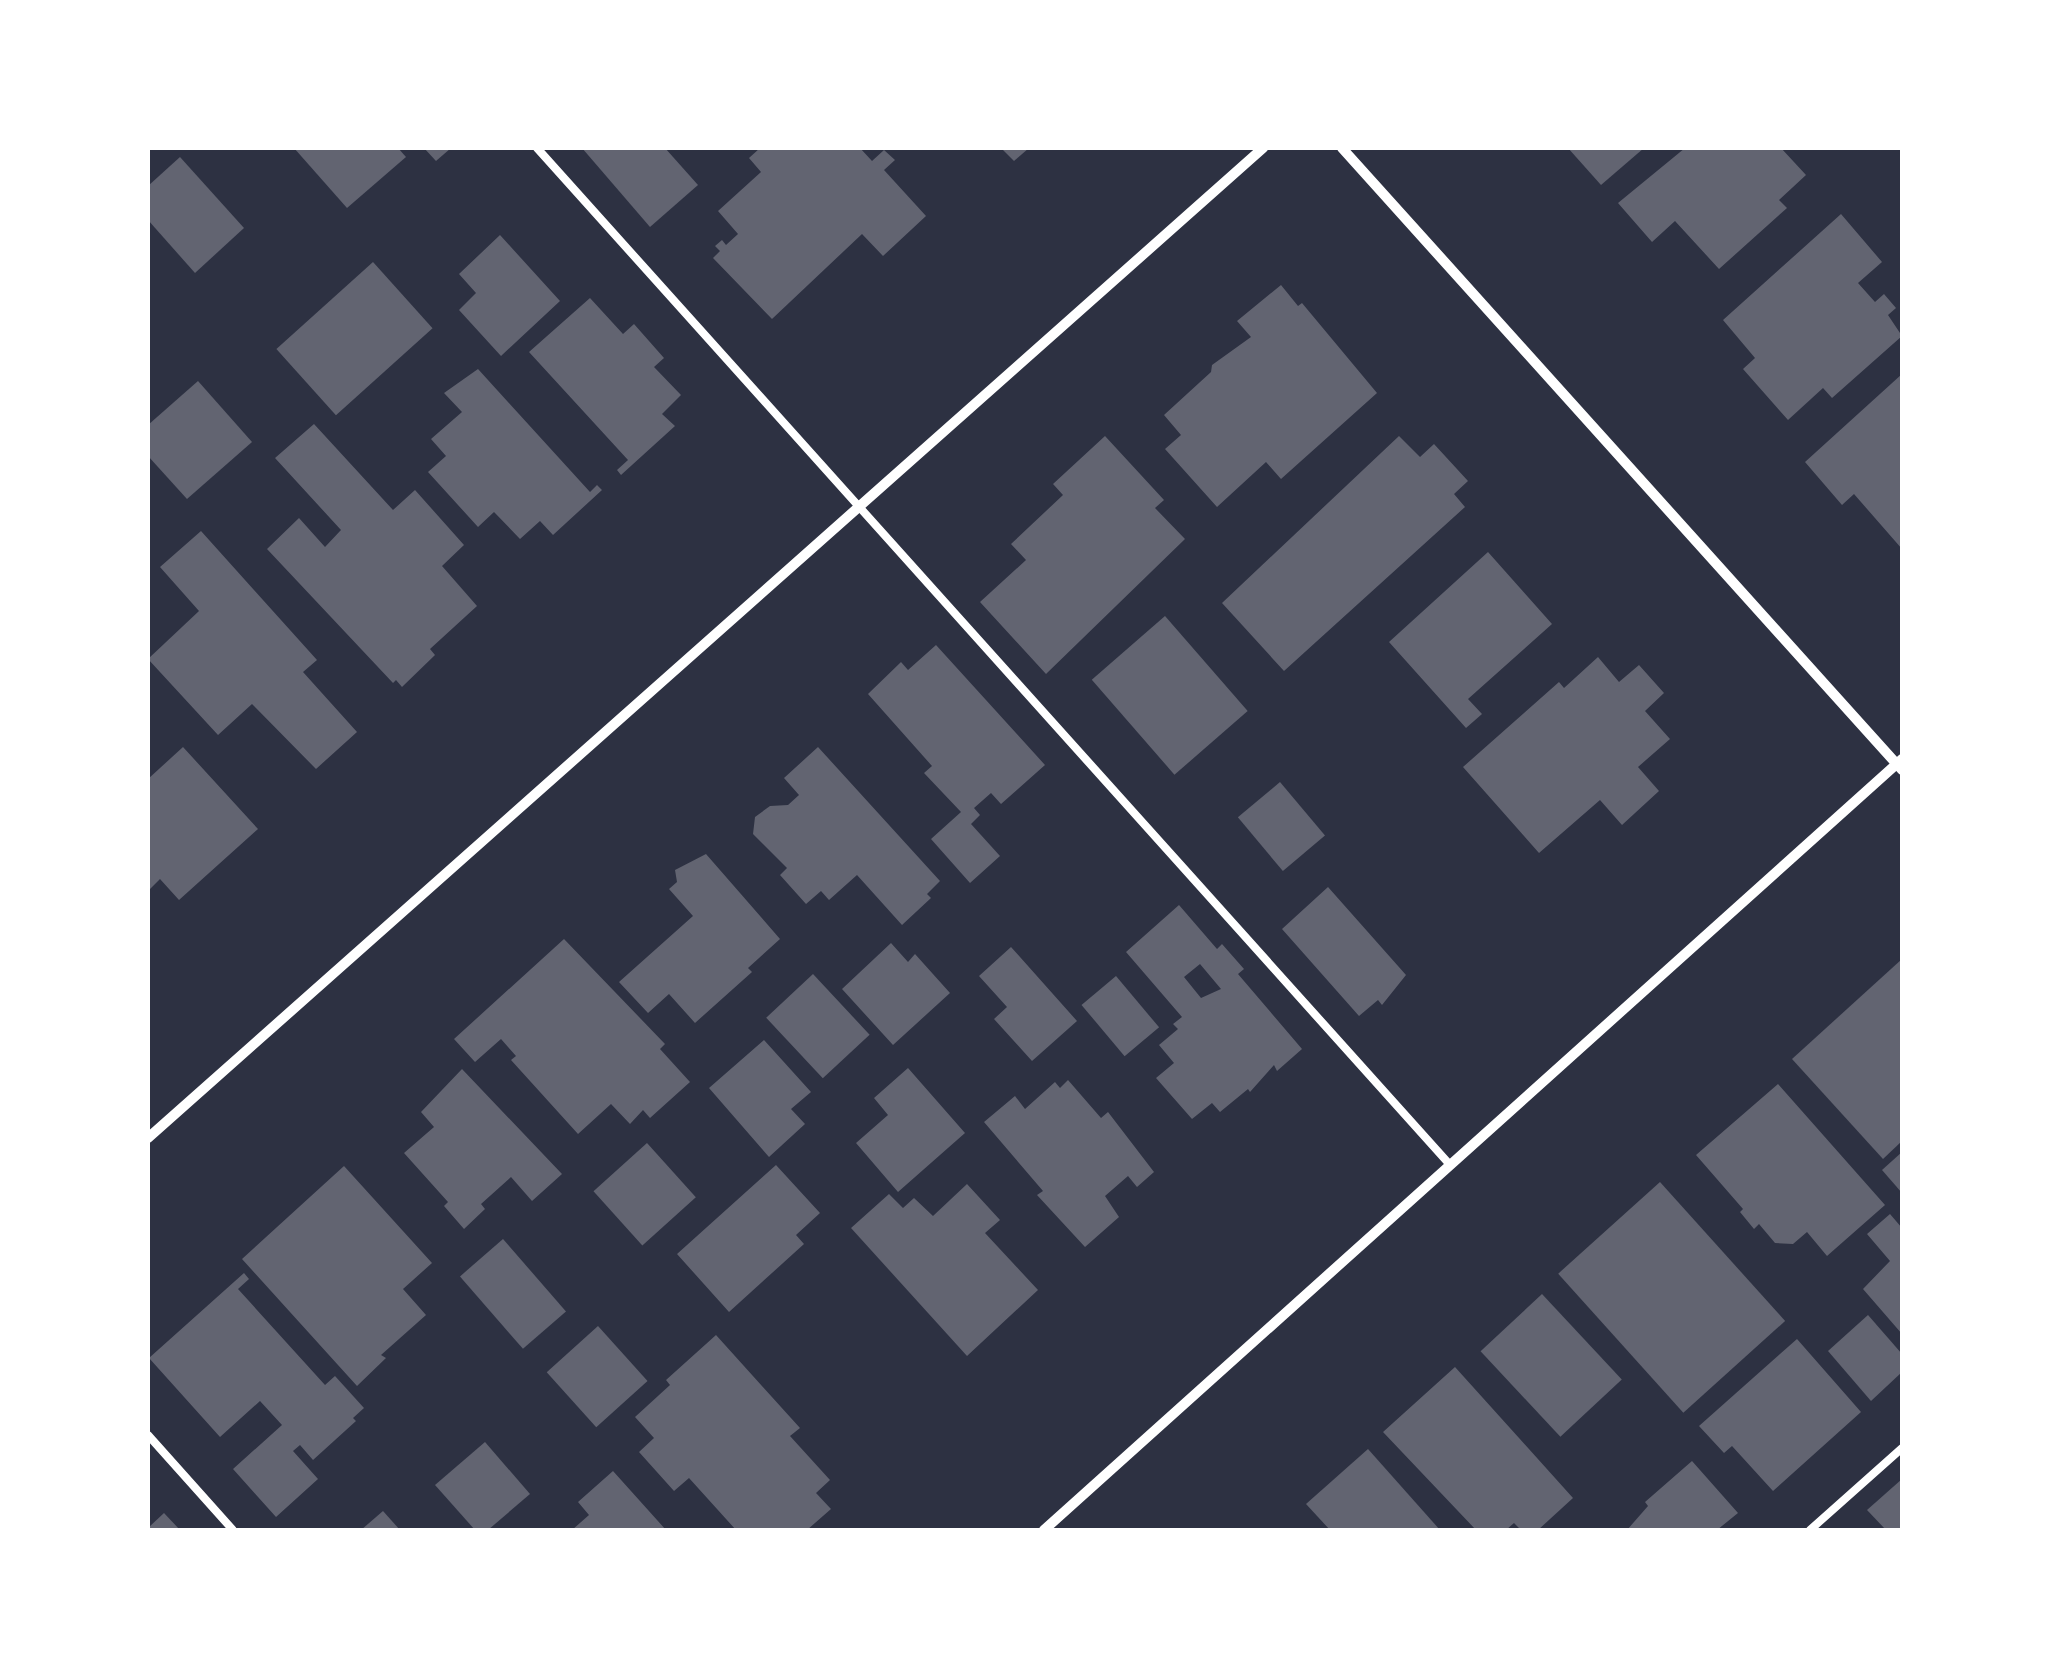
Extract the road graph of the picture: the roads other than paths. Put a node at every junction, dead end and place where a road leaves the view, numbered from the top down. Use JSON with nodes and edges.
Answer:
{"nodes":[{"id":1,"x":536,"y":148,"type":"edge"},
{"id":2,"x":1264,"y":148,"type":"edge"},
{"id":3,"x":1342,"y":148,"type":"edge"},
{"id":4,"x":858,"y":507,"type":"junction"},
{"id":5,"x":1901,"y":764,"type":"edge"},
{"id":6,"x":148,"y":1138,"type":"edge"},
{"id":7,"x":1450,"y":1165,"type":"junction"},
{"id":8,"x":148,"y":1435,"type":"edge"},
{"id":9,"x":1902,"y":1448,"type":"edge"},
{"id":10,"x":233,"y":1530,"type":"edge"},
{"id":11,"x":1044,"y":1530,"type":"edge"},
{"id":12,"x":1810,"y":1530,"type":"edge"}],
"edges":[{"from":1,"to":4,"type":"lane"},
{"from":2,"to":4,"type":"street"},
{"from":3,"to":5,"type":"street"},
{"from":4,"to":6,"type":"street"},
{"from":4,"to":7,"type":"lane"},
{"from":5,"to":7,"type":"street"},
{"from":7,"to":11,"type":"street"},
{"from":8,"to":10,"type":"lane"},
{"from":9,"to":12,"type":"lane"}]}
